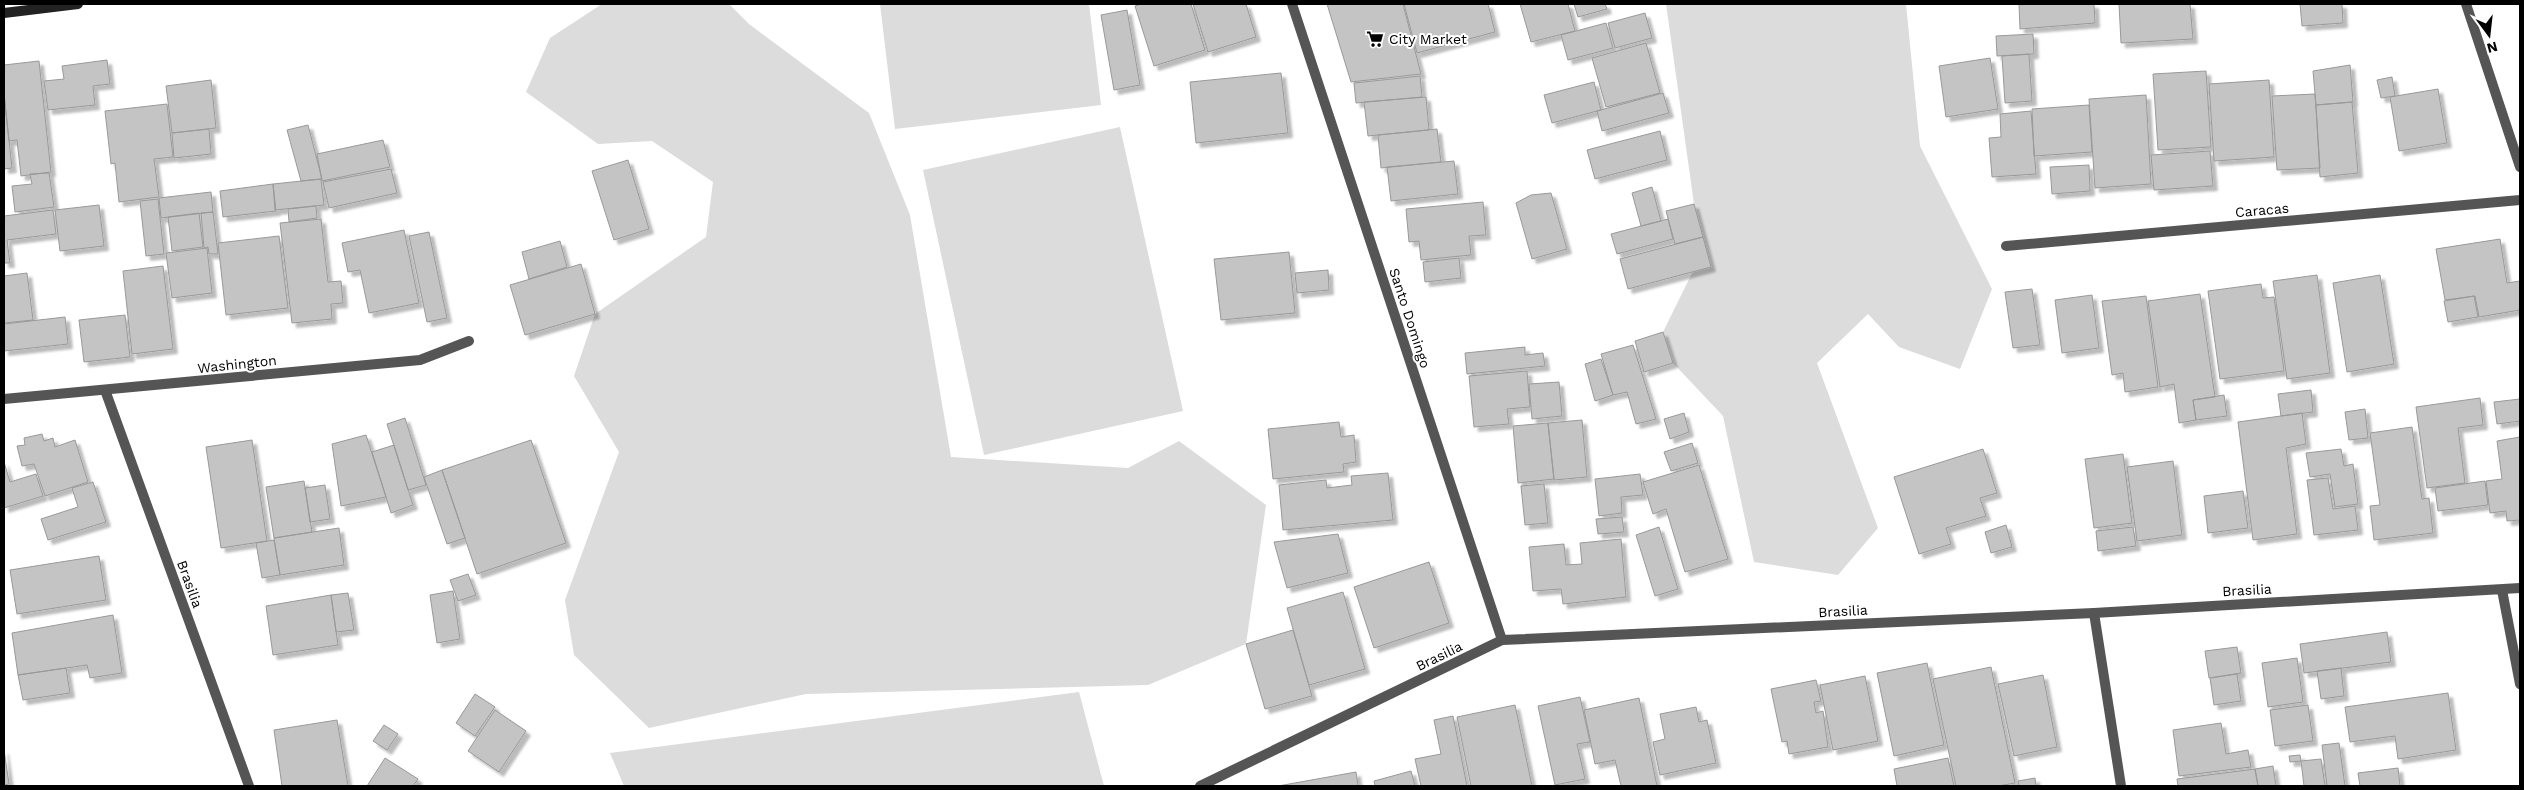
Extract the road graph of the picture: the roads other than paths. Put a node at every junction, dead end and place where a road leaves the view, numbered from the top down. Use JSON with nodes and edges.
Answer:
{"nodes":[{"id":1,"x":78,"y":4,"type":"edge"},
{"id":2,"x":1292,"y":4,"type":"edge"},
{"id":3,"x":2466,"y":4,"type":"edge"},
{"id":4,"x":4,"y":13,"type":"edge"},
{"id":5,"x":2520,"y":167,"type":"edge"},
{"id":6,"x":2520,"y":200,"type":"edge"},
{"id":7,"x":2006,"y":246,"type":"dead end"},
{"id":8,"x":470,"y":341,"type":"dead end"},
{"id":9,"x":105,"y":390,"type":"junction"},
{"id":10,"x":4,"y":399,"type":"edge"},
{"id":11,"x":2520,"y":588,"type":"edge"},
{"id":12,"x":2502,"y":590,"type":"junction"},
{"id":13,"x":2094,"y":613,"type":"junction"},
{"id":14,"x":1502,"y":640,"type":"junction"},
{"id":15,"x":2520,"y":684,"type":"edge"},
{"id":16,"x":249,"y":786,"type":"edge"},
{"id":17,"x":1200,"y":786,"type":"edge"},
{"id":18,"x":2121,"y":786,"type":"edge"}],
"edges":[{"from":1,"to":4,"type":"main road"},
{"from":2,"to":14,"type":"street","name":"Santo Domingo"},
{"from":3,"to":5,"type":"street"},
{"from":6,"to":7,"type":"street","name":"Caracas"},
{"from":8,"to":9,"type":"street","name":"Washington"},
{"from":9,"to":10,"type":"street","name":"Washington"},
{"from":9,"to":16,"type":"street","name":"Brasilia"},
{"from":11,"to":12,"type":"street","name":"Brasilia"},
{"from":12,"to":13,"type":"street","name":"Brasilia"},
{"from":12,"to":15,"type":"street"},
{"from":13,"to":14,"type":"street","name":"Brasilia"},
{"from":13,"to":18,"type":"street"},
{"from":14,"to":17,"type":"street","name":"Brasilia"}]}
